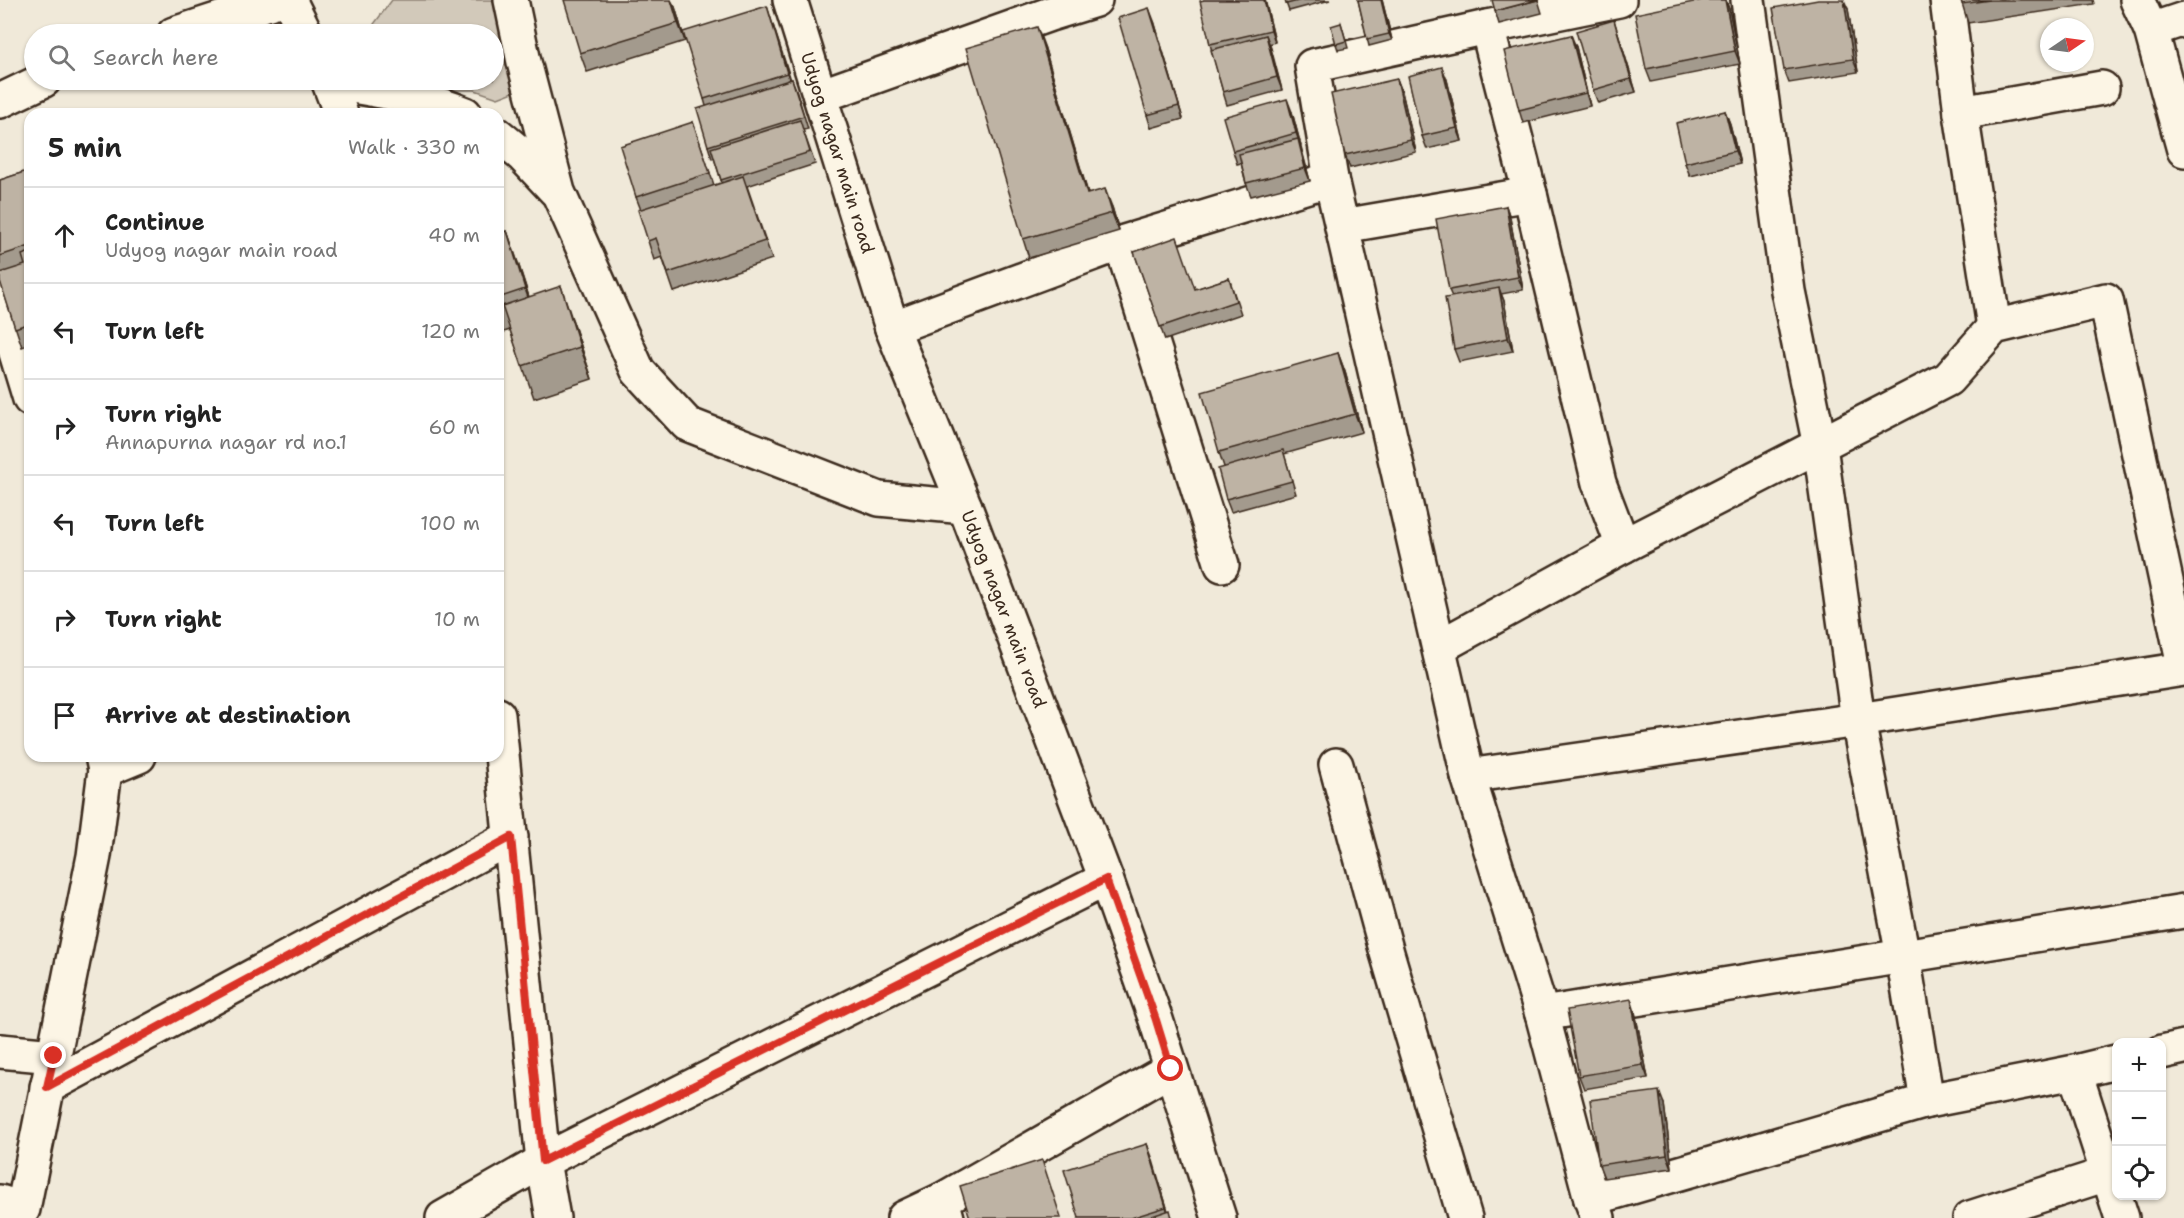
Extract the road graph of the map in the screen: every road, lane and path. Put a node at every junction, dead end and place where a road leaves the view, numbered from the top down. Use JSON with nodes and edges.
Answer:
{"nodes":[{"id":1,"x":278,"y":0,"type":"edge"},
{"id":2,"x":289,"y":0,"type":"edge"},
{"id":3,"x":511,"y":0,"type":"edge"},
{"id":4,"x":790,"y":0,"type":"edge"},
{"id":5,"x":1095,"y":0,"type":"edge"},
{"id":6,"x":1619,"y":0,"type":"edge"},
{"id":7,"x":1748,"y":0,"type":"edge"},
{"id":8,"x":1947,"y":0,"type":"edge"},
{"id":9,"x":2137,"y":0,"type":"edge"},
{"id":10,"x":2184,"y":19,"type":"edge"},
{"id":11,"x":205,"y":24,"type":"edge"},
{"id":12,"x":301,"y":24,"type":"edge"},
{"id":13,"x":1487,"y":27,"type":"junction"},
{"id":14,"x":2151,"y":30,"type":"junction"},
{"id":15,"x":2102,"y":88,"type":"dead end"},
{"id":16,"x":24,"y":90,"type":"edge"},
{"id":17,"x":332,"y":90,"type":"edge"},
{"id":18,"x":377,"y":90,"type":"edge"},
{"id":19,"x":820,"y":96,"type":"junction"},
{"id":20,"x":0,"y":101,"type":"edge"},
{"id":21,"x":339,"y":108,"type":"edge"},
{"id":22,"x":449,"y":108,"type":"edge"},
{"id":23,"x":1961,"y":113,"type":"junction"},
{"id":24,"x":504,"y":140,"type":"edge"},
{"id":25,"x":2183,"y":145,"type":"edge"},
{"id":26,"x":1331,"y":179,"type":"junction"},
{"id":27,"x":558,"y":192,"type":"junction"},
{"id":28,"x":1530,"y":194,"type":"junction"},
{"id":29,"x":1343,"y":226,"type":"junction"},
{"id":30,"x":1120,"y":243,"type":"junction"},
{"id":31,"x":0,"y":300,"type":"edge"},
{"id":32,"x":892,"y":327,"type":"junction"},
{"id":33,"x":1994,"y":327,"type":"junction"},
{"id":34,"x":24,"y":379,"type":"edge"},
{"id":35,"x":1820,"y":446,"type":"junction"},
{"id":36,"x":965,"y":507,"type":"junction"},
{"id":37,"x":1623,"y":546,"type":"junction"},
{"id":38,"x":1222,"y":565,"type":"dead end"},
{"id":39,"x":1438,"y":647,"type":"junction"},
{"id":40,"x":2184,"y":667,"type":"edge"},
{"id":41,"x":1858,"y":720,"type":"junction"},
{"id":42,"x":503,"y":762,"type":"edge"},
{"id":43,"x":104,"y":763,"type":"edge"},
{"id":44,"x":1336,"y":765,"type":"dead end"},
{"id":45,"x":1468,"y":776,"type":"junction"},
{"id":46,"x":511,"y":837,"type":"junction"},
{"id":47,"x":1106,"y":879,"type":"junction"},
{"id":48,"x":2184,"y":911,"type":"edge"},
{"id":49,"x":1903,"y":956,"type":"junction"},
{"id":50,"x":1542,"y":1014,"type":"junction"},
{"id":51,"x":2184,"y":1047,"type":"edge"},
{"id":52,"x":0,"y":1051,"type":"edge"},
{"id":53,"x":2166,"y":1051,"type":"edge"},
{"id":54,"x":2112,"y":1063,"type":"edge"},
{"id":55,"x":1171,"y":1069,"type":"junction"},
{"id":56,"x":51,"y":1072,"type":"junction"},
{"id":57,"x":2075,"y":1072,"type":"junction"},
{"id":58,"x":1927,"y":1101,"type":"junction"},
{"id":59,"x":543,"y":1161,"type":"junction"},
{"id":60,"x":2107,"y":1174,"type":"junction"},
{"id":61,"x":944,"y":1209,"type":"edge"},
{"id":62,"x":1594,"y":1209,"type":"edge"},
{"id":63,"x":15,"y":1210,"type":"edge"},
{"id":64,"x":443,"y":1218,"type":"edge"},
{"id":65,"x":553,"y":1218,"type":"edge"},
{"id":66,"x":904,"y":1218,"type":"edge"},
{"id":67,"x":1219,"y":1218,"type":"edge"},
{"id":68,"x":1466,"y":1218,"type":"edge"},
{"id":69,"x":1971,"y":1218,"type":"edge"},
{"id":70,"x":2122,"y":1218,"type":"edge"}],
"edges":[{"from":1,"to":11,"type":"street"},
{"from":2,"to":12,"type":"street"},
{"from":3,"to":27,"type":"street"},
{"from":4,"to":19,"type":"street","name":"Udyog nagar main road"},
{"from":5,"to":19,"type":"street"},
{"from":6,"to":13,"type":"street"},
{"from":7,"to":35,"type":"street"},
{"from":8,"to":23,"type":"street"},
{"from":9,"to":14,"type":"street"},
{"from":10,"to":14,"type":"street"},
{"from":13,"to":26,"type":"street"},
{"from":13,"to":28,"type":"street"},
{"from":14,"to":25,"type":"street"},
{"from":15,"to":23,"type":"street"},
{"from":16,"to":20,"type":"street"},
{"from":17,"to":21,"type":"street"},
{"from":18,"to":22,"type":"street"},
{"from":19,"to":32,"type":"street","name":"Udyog nagar main road"},
{"from":23,"to":33,"type":"street"},
{"from":24,"to":27,"type":"street"},
{"from":26,"to":29,"type":"street"},
{"from":26,"to":30,"type":"street"},
{"from":27,"to":36,"type":"street"},
{"from":28,"to":29,"type":"street"},
{"from":28,"to":37,"type":"street"},
{"from":29,"to":39,"type":"street"},
{"from":30,"to":32,"type":"street"},
{"from":30,"to":38,"type":"street"},
{"from":31,"to":34,"type":"street"},
{"from":32,"to":36,"type":"street","name":"Udyog nagar main road"},
{"from":33,"to":35,"type":"street"},
{"from":33,"to":40,"type":"street"},
{"from":35,"to":37,"type":"street"},
{"from":35,"to":41,"type":"street"},
{"from":36,"to":47,"type":"street","name":"Udyog nagar main road"},
{"from":37,"to":39,"type":"street"},
{"from":39,"to":45,"type":"street"},
{"from":40,"to":41,"type":"street"},
{"from":41,"to":45,"type":"street"},
{"from":41,"to":49,"type":"street"},
{"from":42,"to":46,"type":"street"},
{"from":43,"to":56,"type":"street"},
{"from":44,"to":68,"type":"street"},
{"from":45,"to":50,"type":"street"},
{"from":46,"to":56,"type":"street"},
{"from":46,"to":59,"type":"street"},
{"from":47,"to":55,"type":"street","name":"Udyog nagar main road"},
{"from":47,"to":59,"type":"street"},
{"from":48,"to":49,"type":"street"},
{"from":49,"to":50,"type":"street"},
{"from":49,"to":58,"type":"street"},
{"from":50,"to":62,"type":"street"},
{"from":51,"to":53,"type":"street"},
{"from":52,"to":56,"type":"street"},
{"from":54,"to":57,"type":"street"},
{"from":55,"to":61,"type":"street"},
{"from":55,"to":67,"type":"street","name":"Udyog nagar main road"},
{"from":56,"to":63,"type":"street"},
{"from":57,"to":58,"type":"street"},
{"from":57,"to":60,"type":"street"},
{"from":58,"to":62,"type":"street"},
{"from":59,"to":64,"type":"street"},
{"from":59,"to":65,"type":"street"},
{"from":60,"to":69,"type":"street"},
{"from":60,"to":70,"type":"street"},
{"from":61,"to":66,"type":"street"}]}
